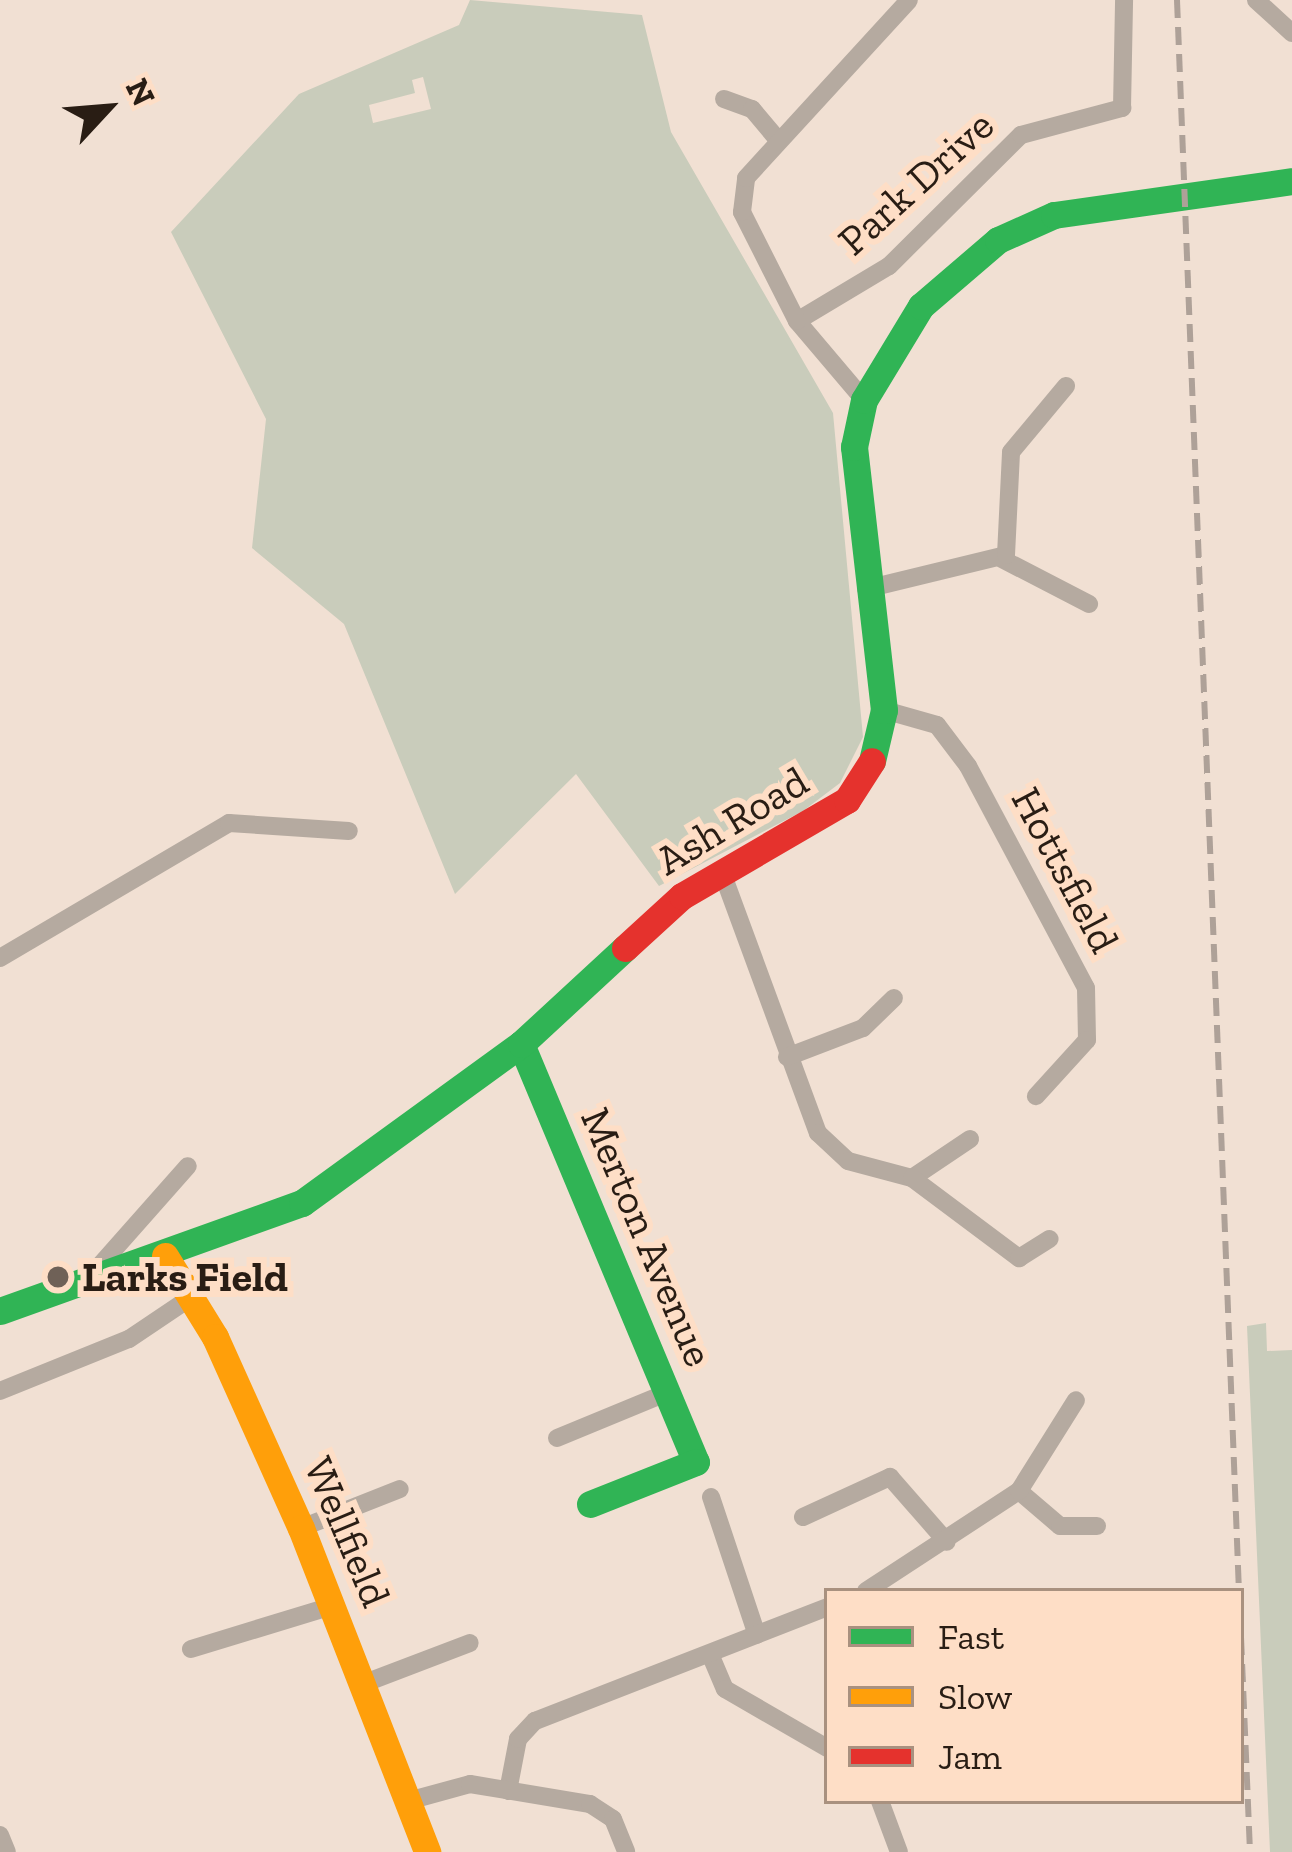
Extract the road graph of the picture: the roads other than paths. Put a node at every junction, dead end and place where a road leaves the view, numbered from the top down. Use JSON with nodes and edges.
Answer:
{"nodes":[{"id":1,"x":909,"y":0,"type":"edge"},
{"id":2,"x":1124,"y":0,"type":"edge"},
{"id":3,"x":1256,"y":0,"type":"edge"},
{"id":4,"x":1292,"y":33,"type":"edge"},
{"id":5,"x":724,"y":99,"type":"dead end"},
{"id":6,"x":778,"y":140,"type":"junction"},
{"id":7,"x":1292,"y":181,"type":"edge"},
{"id":8,"x":796,"y":321,"type":"junction"},
{"id":9,"x":864,"y":400,"type":"junction"},
{"id":10,"x":1067,"y":416,"type":"dead end"},
{"id":11,"x":1001,"y":559,"type":"junction"},
{"id":12,"x":866,"y":590,"type":"junction"},
{"id":13,"x":1089,"y":604,"type":"dead end"},
{"id":14,"x":884,"y":710,"type":"junction"},
{"id":15,"x":349,"y":831,"type":"dead end"},
{"id":16,"x":723,"y":875,"type":"junction"},
{"id":17,"x":0,"y":958,"type":"edge"},
{"id":18,"x":894,"y":998,"type":"dead end"},
{"id":19,"x":521,"y":1044,"type":"junction"},
{"id":20,"x":787,"y":1057,"type":"junction"},
{"id":21,"x":1036,"y":1096,"type":"dead end"},
{"id":22,"x":970,"y":1139,"type":"dead end"},
{"id":23,"x":188,"y":1166,"type":"dead end"},
{"id":24,"x":912,"y":1178,"type":"junction"},
{"id":25,"x":1050,"y":1239,"type":"dead end"},
{"id":26,"x":165,"y":1256,"type":"junction"},
{"id":27,"x":87,"y":1280,"type":"junction"},
{"id":28,"x":190,"y":1298,"type":"junction"},
{"id":29,"x":0,"y":1311,"type":"edge"},
{"id":30,"x":0,"y":1391,"type":"edge"},
{"id":31,"x":666,"y":1393,"type":"junction"},
{"id":32,"x":1076,"y":1400,"type":"dead end"},
{"id":33,"x":557,"y":1438,"type":"dead end"},
{"id":34,"x":400,"y":1489,"type":"dead end"},
{"id":35,"x":1019,"y":1491,"type":"junction"},
{"id":36,"x":711,"y":1497,"type":"dead end"},
{"id":37,"x":590,"y":1504,"type":"dead end"},
{"id":38,"x":803,"y":1517,"type":"dead end"},
{"id":39,"x":1097,"y":1526,"type":"dead end"},
{"id":40,"x":301,"y":1528,"type":"junction"},
{"id":41,"x":947,"y":1542,"type":"junction"},
{"id":42,"x":872,"y":1588,"type":"edge"},
{"id":43,"x":332,"y":1606,"type":"junction"},
{"id":44,"x":824,"y":1608,"type":"edge"},
{"id":45,"x":757,"y":1635,"type":"junction"},
{"id":46,"x":470,"y":1642,"type":"dead end"},
{"id":47,"x":191,"y":1649,"type":"dead end"},
{"id":48,"x":710,"y":1654,"type":"junction"},
{"id":49,"x":365,"y":1683,"type":"junction"},
{"id":50,"x":824,"y":1746,"type":"edge"},
{"id":51,"x":508,"y":1791,"type":"junction"},
{"id":52,"x":408,"y":1801,"type":"junction"},
{"id":53,"x":881,"y":1804,"type":"edge"},
{"id":54,"x":0,"y":1835,"type":"edge"},
{"id":55,"x":7,"y":1852,"type":"edge"},
{"id":56,"x":428,"y":1852,"type":"edge"},
{"id":57,"x":626,"y":1852,"type":"edge"},
{"id":58,"x":899,"y":1852,"type":"edge"}],
"edges":[{"from":1,"to":6,"type":"street"},
{"from":2,"to":8,"type":"street","name":"Park Drive"},
{"from":3,"to":4,"type":"street"},
{"from":5,"to":6,"type":"street"},
{"from":6,"to":8,"type":"street"},
{"from":7,"to":9,"type":"street","name":"Ash Road"},
{"from":8,"to":9,"type":"street"},
{"from":9,"to":12,"type":"street","name":"Ash Road"},
{"from":10,"to":11,"type":"street"},
{"from":11,"to":12,"type":"street"},
{"from":11,"to":13,"type":"street"},
{"from":12,"to":14,"type":"street","name":"Ash Road"},
{"from":14,"to":16,"type":"street","name":"Ash Road"},
{"from":14,"to":21,"type":"street","name":"Hottsfield"},
{"from":15,"to":17,"type":"street"},
{"from":16,"to":19,"type":"street","name":"Ash Road"},
{"from":16,"to":20,"type":"street"},
{"from":18,"to":20,"type":"street"},
{"from":19,"to":26,"type":"street","name":"Ash Road"},
{"from":19,"to":31,"type":"street","name":"Merton Avenue"},
{"from":20,"to":24,"type":"street"},
{"from":22,"to":24,"type":"street"},
{"from":23,"to":27,"type":"street"},
{"from":24,"to":25,"type":"street"},
{"from":26,"to":27,"type":"street","name":"Ash Road"},
{"from":26,"to":28,"type":"street","name":"Wellfield"},
{"from":27,"to":29,"type":"street","name":"Ash Road"},
{"from":28,"to":30,"type":"street"},
{"from":28,"to":40,"type":"street","name":"Wellfield"},
{"from":31,"to":33,"type":"street"},
{"from":31,"to":37,"type":"street","name":"Merton Avenue"},
{"from":32,"to":35,"type":"street"},
{"from":34,"to":40,"type":"street"},
{"from":35,"to":39,"type":"street"},
{"from":35,"to":41,"type":"street"},
{"from":36,"to":45,"type":"street"},
{"from":38,"to":41,"type":"street"},
{"from":40,"to":43,"type":"street","name":"Wellfield"},
{"from":41,"to":42,"type":"street"},
{"from":43,"to":47,"type":"street"},
{"from":43,"to":49,"type":"street","name":"Wellfield"},
{"from":44,"to":45,"type":"street"},
{"from":45,"to":48,"type":"street"},
{"from":46,"to":49,"type":"street"},
{"from":48,"to":50,"type":"street"},
{"from":48,"to":51,"type":"street"},
{"from":49,"to":52,"type":"street","name":"Wellfield"},
{"from":51,"to":52,"type":"street"},
{"from":51,"to":57,"type":"street"},
{"from":52,"to":56,"type":"street","name":"Wellfield"},
{"from":53,"to":58,"type":"street"},
{"from":54,"to":55,"type":"street"}]}
